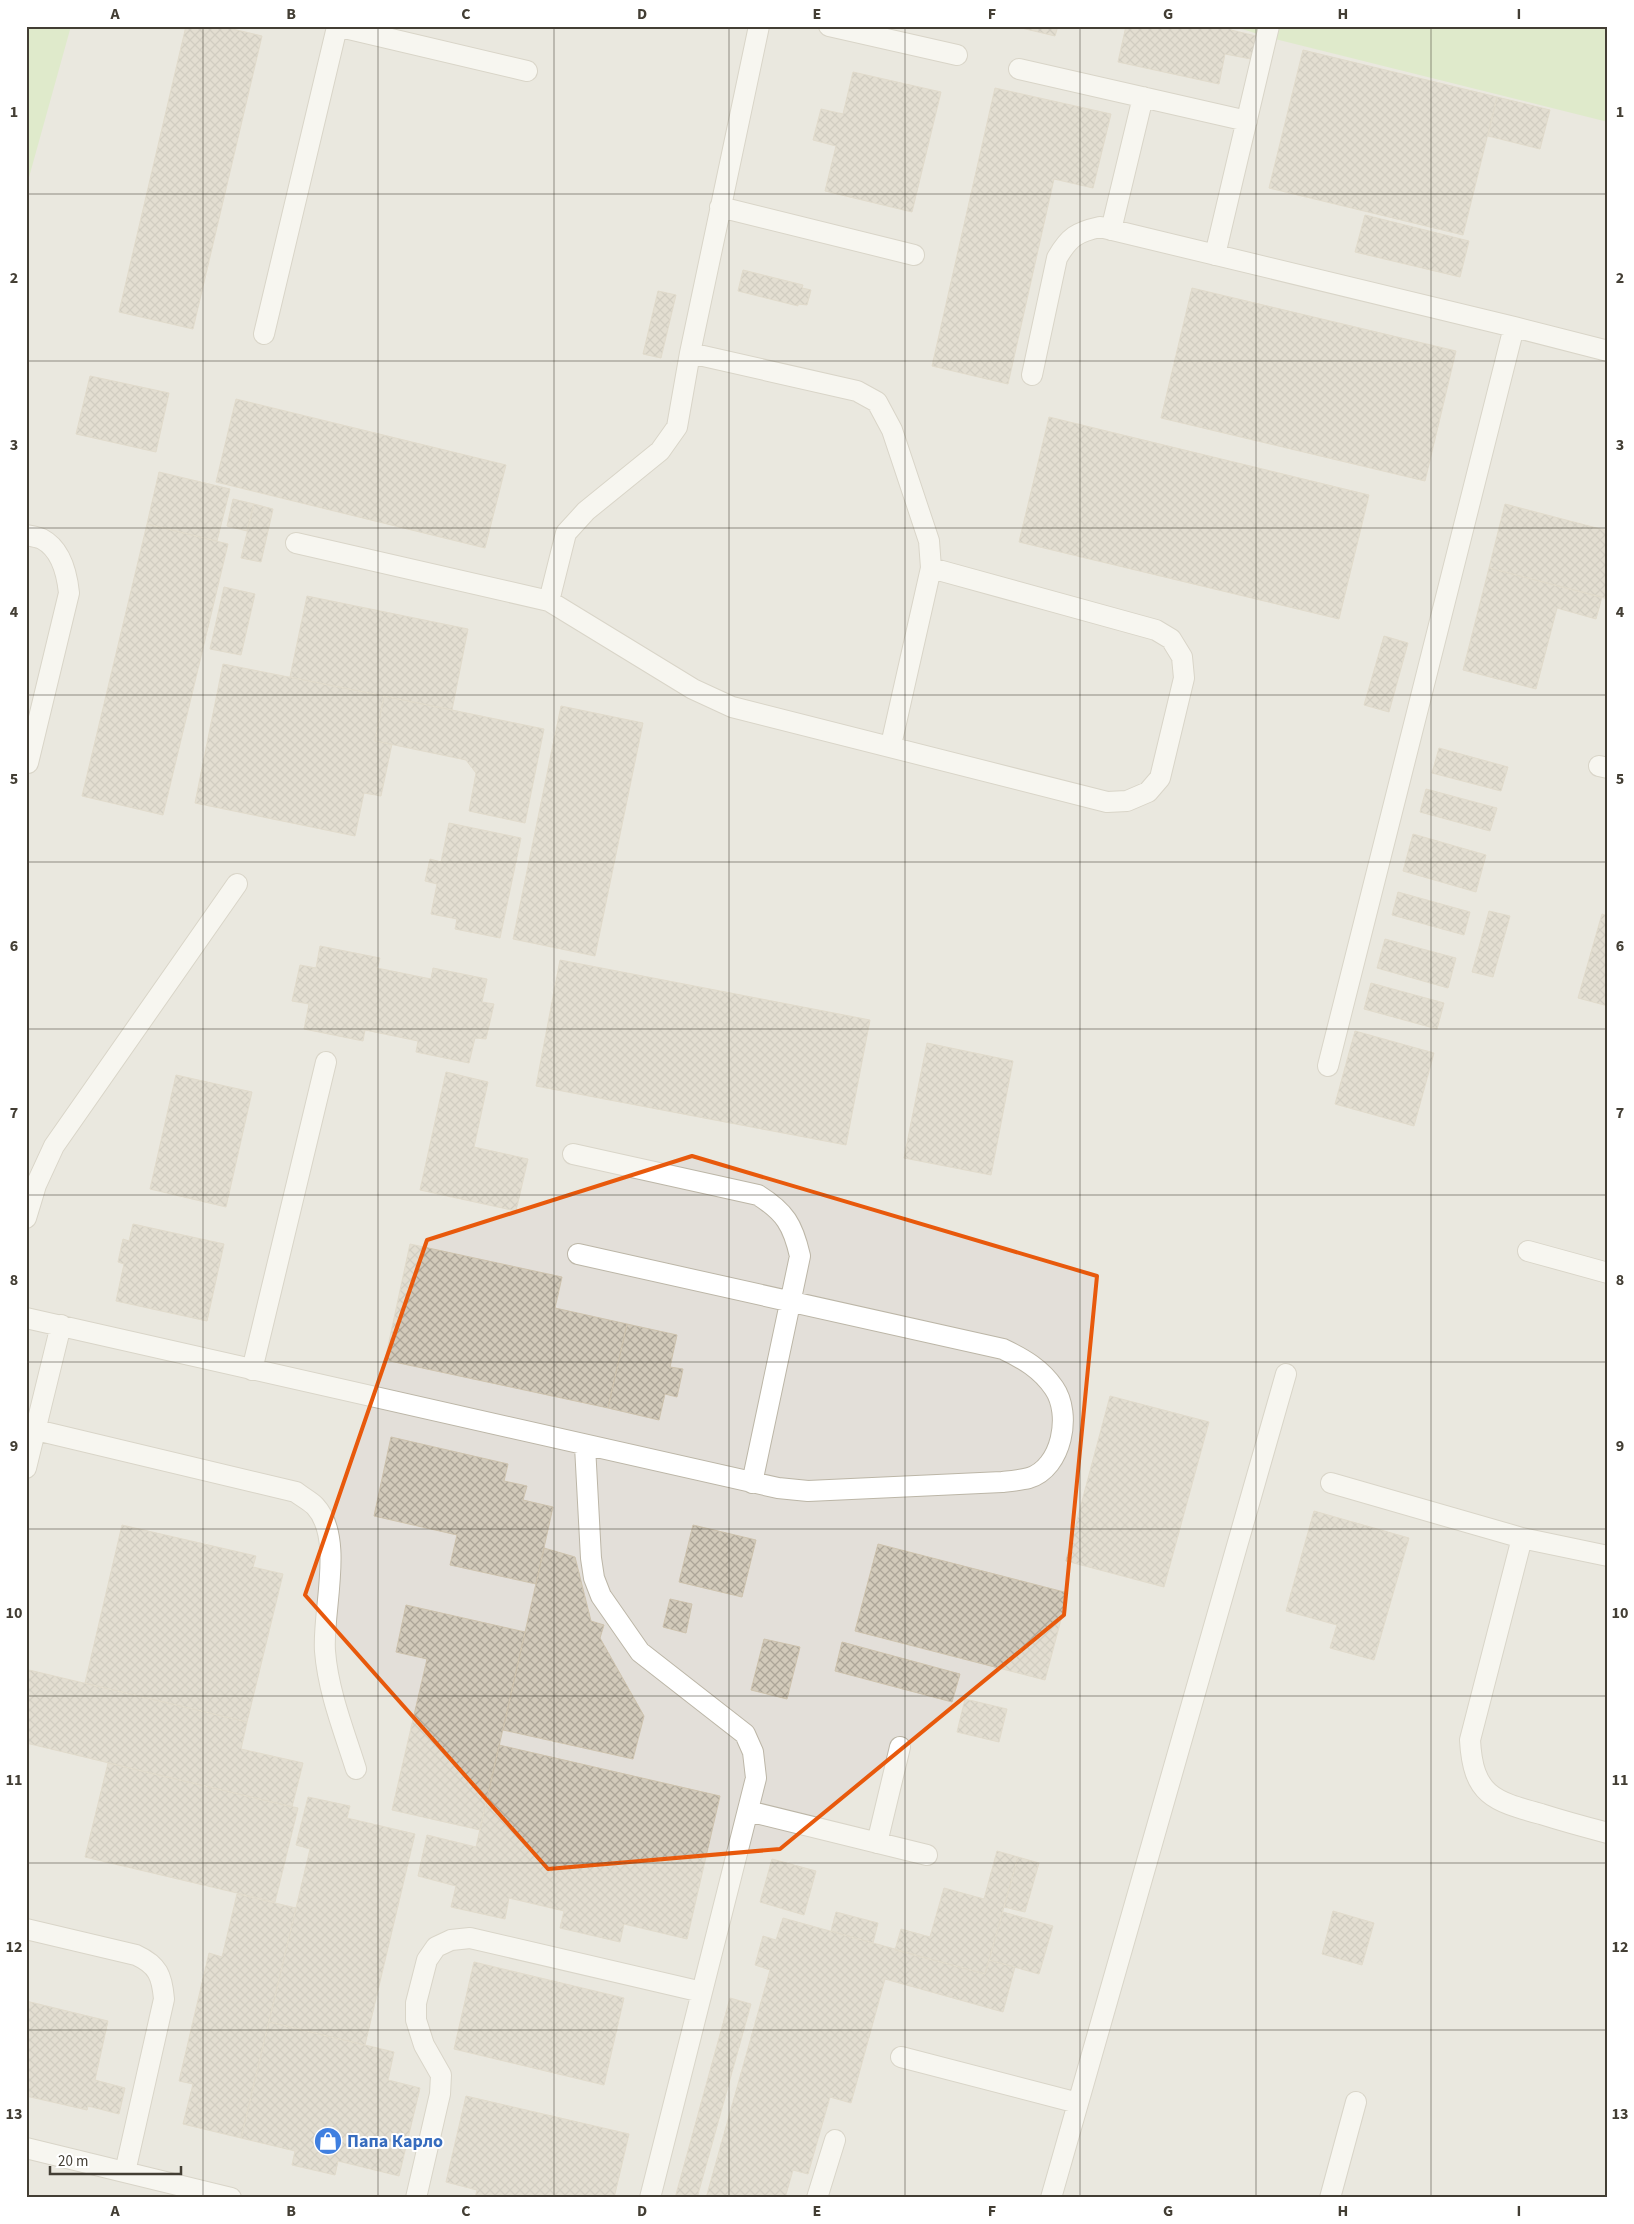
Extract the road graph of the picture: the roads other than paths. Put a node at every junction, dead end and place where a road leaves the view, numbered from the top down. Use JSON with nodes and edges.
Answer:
{"nodes":[{"id":1,"x":336,"y":26,"type":"edge"},
{"id":2,"x":759,"y":26,"type":"edge"},
{"id":3,"x":828,"y":26,"type":"edge"},
{"id":4,"x":1269,"y":26,"type":"edge"},
{"id":5,"x":957,"y":55,"type":"dead end"},
{"id":6,"x":1019,"y":69,"type":"dead end"},
{"id":7,"x":527,"y":72,"type":"dead end"},
{"id":8,"x":1143,"y":97,"type":"junction"},
{"id":9,"x":1247,"y":121,"type":"junction"},
{"id":10,"x":720,"y":207,"type":"junction"},
{"id":11,"x":1111,"y":230,"type":"junction"},
{"id":12,"x":914,"y":255,"type":"dead end"},
{"id":13,"x":1215,"y":255,"type":"junction"},
{"id":14,"x":1514,"y":327,"type":"junction"},
{"id":15,"x":264,"y":334,"type":"dead end"},
{"id":16,"x":1608,"y":351,"type":"edge"},
{"id":17,"x":690,"y":353,"type":"junction"},
{"id":18,"x":1032,"y":375,"type":"dead end"},
{"id":19,"x":26,"y":535,"type":"edge"},
{"id":20,"x":296,"y":544,"type":"dead end"},
{"id":21,"x":931,"y":568,"type":"junction"},
{"id":22,"x":549,"y":601,"type":"junction"},
{"id":23,"x":891,"y":745,"type":"junction"},
{"id":24,"x":28,"y":764,"type":"dead end"},
{"id":25,"x":237,"y":884,"type":"dead end"},
{"id":26,"x":326,"y":1062,"type":"dead end"},
{"id":27,"x":1328,"y":1066,"type":"dead end"},
{"id":28,"x":573,"y":1154,"type":"dead end"},
{"id":29,"x":26,"y":1218,"type":"edge"},
{"id":30,"x":1528,"y":1251,"type":"dead end"},
{"id":31,"x":578,"y":1254,"type":"dead end"},
{"id":32,"x":1608,"y":1273,"type":"edge"},
{"id":33,"x":791,"y":1302,"type":"junction"},
{"id":34,"x":26,"y":1318,"type":"edge"},
{"id":35,"x":61,"y":1325,"type":"junction"},
{"id":36,"x":252,"y":1370,"type":"junction"},
{"id":37,"x":1286,"y":1374,"type":"dead end"},
{"id":38,"x":36,"y":1430,"type":"junction"},
{"id":39,"x":584,"y":1446,"type":"junction"},
{"id":40,"x":26,"y":1468,"type":"edge"},
{"id":41,"x":752,"y":1483,"type":"junction"},
{"id":42,"x":1331,"y":1483,"type":"dead end"},
{"id":43,"x":1522,"y":1538,"type":"junction"},
{"id":44,"x":1608,"y":1556,"type":"edge"},
{"id":45,"x":900,"y":1747,"type":"dead end"},
{"id":46,"x":356,"y":1769,"type":"dead end"},
{"id":47,"x":748,"y":1811,"type":"junction"},
{"id":48,"x":1608,"y":1833,"type":"edge"},
{"id":49,"x":877,"y":1843,"type":"junction"},
{"id":50,"x":927,"y":1855,"type":"dead end"},
{"id":51,"x":26,"y":1929,"type":"edge"},
{"id":52,"x":702,"y":1992,"type":"junction"},
{"id":53,"x":901,"y":2057,"type":"dead end"},
{"id":54,"x":1356,"y":2102,"type":"dead end"},
{"id":55,"x":1078,"y":2103,"type":"junction"},
{"id":56,"x":835,"y":2140,"type":"dead end"},
{"id":57,"x":26,"y":2148,"type":"edge"},
{"id":58,"x":126,"y":2172,"type":"junction"},
{"id":59,"x":231,"y":2198,"type":"edge"},
{"id":60,"x":416,"y":2198,"type":"edge"},
{"id":61,"x":650,"y":2198,"type":"edge"},
{"id":62,"x":817,"y":2198,"type":"edge"},
{"id":63,"x":1051,"y":2198,"type":"edge"},
{"id":64,"x":1330,"y":2198,"type":"edge"}],
"edges":[{"from":1,"to":7,"type":"lane"},
{"from":1,"to":15,"type":"lane"},
{"from":2,"to":10,"type":"lane"},
{"from":3,"to":5,"type":"lane"},
{"from":4,"to":9,"type":"lane"},
{"from":6,"to":8,"type":"lane"},
{"from":8,"to":9,"type":"lane"},
{"from":8,"to":11,"type":"lane"},
{"from":9,"to":13,"type":"lane"},
{"from":10,"to":12,"type":"lane"},
{"from":10,"to":17,"type":"lane"},
{"from":11,"to":13,"type":"lane"},
{"from":11,"to":18,"type":"lane"},
{"from":13,"to":14,"type":"lane"},
{"from":14,"to":16,"type":"lane"},
{"from":14,"to":27,"type":"lane"},
{"from":17,"to":21,"type":"lane"},
{"from":17,"to":22,"type":"lane"},
{"from":19,"to":24,"type":"lane"},
{"from":20,"to":22,"type":"lane"},
{"from":21,"to":23,"type":"lane"},
{"from":21,"to":23,"type":"lane"},
{"from":22,"to":23,"type":"lane"},
{"from":25,"to":29,"type":"lane"},
{"from":26,"to":36,"type":"lane"},
{"from":28,"to":33,"type":"lane"},
{"from":30,"to":32,"type":"lane"},
{"from":31,"to":33,"type":"lane"},
{"from":33,"to":41,"type":"lane"},
{"from":33,"to":41,"type":"lane"},
{"from":34,"to":35,"type":"lane"},
{"from":35,"to":36,"type":"lane"},
{"from":35,"to":38,"type":"lane"},
{"from":36,"to":39,"type":"lane"},
{"from":37,"to":55,"type":"lane"},
{"from":38,"to":40,"type":"lane"},
{"from":38,"to":46,"type":"lane"},
{"from":39,"to":41,"type":"lane"},
{"from":39,"to":47,"type":"lane"},
{"from":42,"to":43,"type":"lane"},
{"from":43,"to":44,"type":"lane"},
{"from":43,"to":48,"type":"lane"},
{"from":45,"to":49,"type":"lane"},
{"from":47,"to":49,"type":"lane"},
{"from":47,"to":52,"type":"lane"},
{"from":49,"to":50,"type":"lane"},
{"from":51,"to":58,"type":"lane"},
{"from":52,"to":60,"type":"lane"},
{"from":52,"to":61,"type":"lane"},
{"from":53,"to":55,"type":"lane"},
{"from":54,"to":64,"type":"lane"},
{"from":55,"to":63,"type":"lane"},
{"from":56,"to":62,"type":"lane"},
{"from":57,"to":58,"type":"lane"},
{"from":58,"to":59,"type":"lane"}]}
